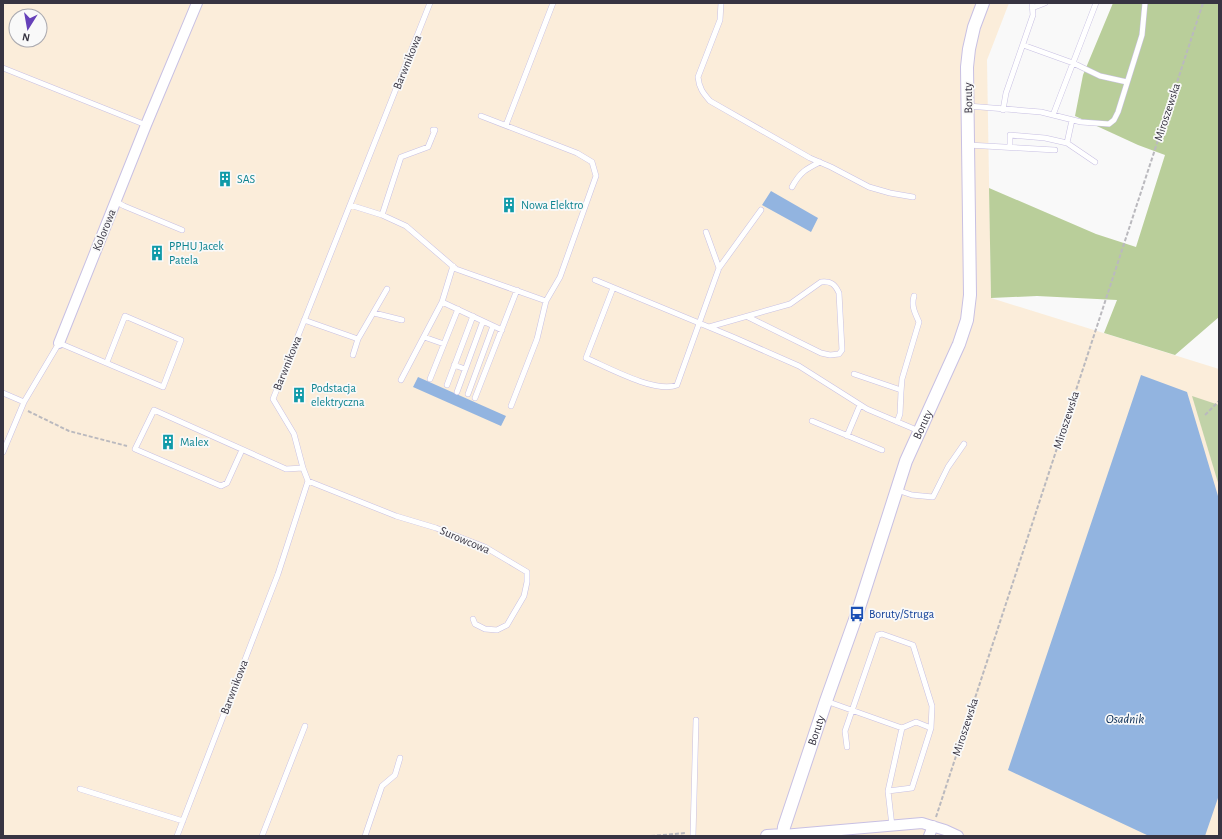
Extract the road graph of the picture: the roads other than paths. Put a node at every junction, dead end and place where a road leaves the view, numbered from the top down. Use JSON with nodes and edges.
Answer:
{"nodes":[{"id":1,"x":197,"y":3,"type":"edge"},
{"id":2,"x":430,"y":3,"type":"edge"},
{"id":3,"x":552,"y":3,"type":"edge"},
{"id":4,"x":721,"y":3,"type":"edge"},
{"id":5,"x":983,"y":3,"type":"edge"},
{"id":6,"x":1045,"y":3,"type":"edge"},
{"id":7,"x":1096,"y":3,"type":"edge"},
{"id":8,"x":1145,"y":3,"type":"edge"},
{"id":9,"x":1032,"y":6,"type":"edge"},
{"id":10,"x":1022,"y":45,"type":"junction"},
{"id":11,"x":1073,"y":63,"type":"junction"},
{"id":12,"x":3,"y":68,"type":"edge"},
{"id":13,"x":1127,"y":82,"type":"junction"},
{"id":14,"x":968,"y":106,"type":"junction"},
{"id":15,"x":1003,"y":110,"type":"junction"},
{"id":16,"x":1053,"y":115,"type":"junction"},
{"id":17,"x":481,"y":116,"type":"dead end"},
{"id":18,"x":1072,"y":120,"type":"junction"},
{"id":19,"x":506,"y":125,"type":"junction"},
{"id":20,"x":146,"y":126,"type":"junction"},
{"id":21,"x":433,"y":130,"type":"dead end"},
{"id":22,"x":1067,"y":143,"type":"junction"},
{"id":23,"x":968,"y":145,"type":"junction"},
{"id":24,"x":1010,"y":147,"type":"junction"},
{"id":25,"x":1055,"y":150,"type":"dead end"},
{"id":26,"x":820,"y":162,"type":"junction"},
{"id":27,"x":1095,"y":162,"type":"dead end"},
{"id":28,"x":792,"y":187,"type":"dead end"},
{"id":29,"x":913,"y":197,"type":"dead end"},
{"id":30,"x":115,"y":201,"type":"junction"},
{"id":31,"x":350,"y":205,"type":"junction"},
{"id":32,"x":761,"y":210,"type":"dead end"},
{"id":33,"x":382,"y":215,"type":"junction"},
{"id":34,"x":182,"y":230,"type":"dead end"},
{"id":35,"x":706,"y":232,"type":"dead end"},
{"id":36,"x":453,"y":266,"type":"junction"},
{"id":37,"x":719,"y":268,"type":"junction"},
{"id":38,"x":595,"y":280,"type":"dead end"},
{"id":39,"x":613,"y":288,"type":"junction"},
{"id":40,"x":387,"y":289,"type":"dead end"},
{"id":41,"x":517,"y":290,"type":"junction"},
{"id":42,"x":914,"y":296,"type":"dead end"},
{"id":43,"x":546,"y":301,"type":"junction"},
{"id":44,"x":442,"y":302,"type":"junction"},
{"id":45,"x":458,"y":309,"type":"junction"},
{"id":46,"x":374,"y":312,"type":"junction"},
{"id":47,"x":473,"y":316,"type":"junction"},
{"id":48,"x":748,"y":317,"type":"junction"},
{"id":49,"x":304,"y":320,"type":"junction"},
{"id":50,"x":402,"y":320,"type":"dead end"},
{"id":51,"x":483,"y":321,"type":"junction"},
{"id":52,"x":700,"y":324,"type":"junction"},
{"id":53,"x":493,"y":326,"type":"junction"},
{"id":54,"x":709,"y":327,"type":"junction"},
{"id":55,"x":502,"y":330,"type":"junction"},
{"id":56,"x":424,"y":337,"type":"junction"},
{"id":57,"x":358,"y":339,"type":"junction"},
{"id":58,"x":463,"y":342,"type":"junction"},
{"id":59,"x":59,"y":343,"type":"junction"},
{"id":60,"x":444,"y":344,"type":"junction"},
{"id":61,"x":474,"y":346,"type":"junction"},
{"id":62,"x":353,"y":355,"type":"dead end"},
{"id":63,"x":107,"y":362,"type":"junction"},
{"id":64,"x":454,"y":365,"type":"junction"},
{"id":65,"x":466,"y":368,"type":"junction"},
{"id":66,"x":477,"y":370,"type":"junction"},
{"id":67,"x":854,"y":374,"type":"dead end"},
{"id":68,"x":430,"y":379,"type":"dead end"},
{"id":69,"x":401,"y":380,"type":"dead end"},
{"id":70,"x":447,"y":385,"type":"dead end"},
{"id":71,"x":901,"y":390,"type":"junction"},
{"id":72,"x":457,"y":392,"type":"dead end"},
{"id":73,"x":3,"y":393,"type":"edge"},
{"id":74,"x":468,"y":394,"type":"dead end"},
{"id":75,"x":475,"y":398,"type":"dead end"},
{"id":76,"x":23,"y":404,"type":"junction"},
{"id":77,"x":860,"y":405,"type":"junction"},
{"id":78,"x":511,"y":406,"type":"dead end"},
{"id":79,"x":812,"y":421,"type":"dead end"},
{"id":80,"x":897,"y":422,"type":"junction"},
{"id":81,"x":919,"y":431,"type":"junction"},
{"id":82,"x":848,"y":436,"type":"junction"},
{"id":83,"x":964,"y":444,"type":"dead end"},
{"id":84,"x":242,"y":450,"type":"junction"},
{"id":85,"x":882,"y":450,"type":"dead end"},
{"id":86,"x":3,"y":452,"type":"edge"},
{"id":87,"x":303,"y":468,"type":"junction"},
{"id":88,"x":308,"y":481,"type":"junction"},
{"id":89,"x":897,"y":490,"type":"junction"},
{"id":90,"x":473,"y":619,"type":"dead end"},
{"id":91,"x":826,"y":701,"type":"junction"},
{"id":92,"x":852,"y":709,"type":"junction"},
{"id":93,"x":696,"y":720,"type":"dead end"},
{"id":94,"x":305,"y":726,"type":"dead end"},
{"id":95,"x":902,"y":728,"type":"junction"},
{"id":96,"x":931,"y":728,"type":"junction"},
{"id":97,"x":847,"y":747,"type":"dead end"},
{"id":98,"x":400,"y":758,"type":"dead end"},
{"id":99,"x":80,"y":789,"type":"dead end"},
{"id":100,"x":888,"y":791,"type":"junction"},
{"id":101,"x":183,"y":821,"type":"junction"},
{"id":102,"x":892,"y":826,"type":"junction"},
{"id":103,"x":933,"y":826,"type":"junction"},
{"id":104,"x":692,"y":834,"type":"edge"},
{"id":105,"x":783,"y":835,"type":"junction"},
{"id":106,"x":177,"y":836,"type":"edge"},
{"id":107,"x":262,"y":836,"type":"edge"},
{"id":108,"x":365,"y":836,"type":"edge"},
{"id":109,"x":767,"y":836,"type":"edge"},
{"id":110,"x":929,"y":836,"type":"edge"},
{"id":111,"x":958,"y":836,"type":"edge"}],
"edges":[{"from":1,"to":20,"type":"street","name":"Kolorowa"},
{"from":2,"to":31,"type":"lane","name":"Barwnikowa"},
{"from":3,"to":19,"type":"lane"},
{"from":4,"to":26,"type":"lane"},
{"from":5,"to":14,"type":"street","name":"Boruty"},
{"from":6,"to":9,"type":"lane"},
{"from":7,"to":11,"type":"lane"},
{"from":8,"to":13,"type":"lane"},
{"from":9,"to":10,"type":"lane"},
{"from":10,"to":11,"type":"lane"},
{"from":10,"to":15,"type":"lane"},
{"from":11,"to":13,"type":"lane"},
{"from":11,"to":16,"type":"lane"},
{"from":12,"to":20,"type":"lane"},
{"from":13,"to":18,"type":"lane"},
{"from":14,"to":15,"type":"lane"},
{"from":14,"to":23,"type":"street","name":"Boruty"},
{"from":15,"to":16,"type":"lane"},
{"from":16,"to":18,"type":"lane"},
{"from":17,"to":19,"type":"lane"},
{"from":18,"to":22,"type":"lane"},
{"from":19,"to":43,"type":"lane"},
{"from":20,"to":30,"type":"street","name":"Kolorowa"},
{"from":21,"to":33,"type":"lane"},
{"from":22,"to":24,"type":"lane"},
{"from":22,"to":27,"type":"lane"},
{"from":23,"to":24,"type":"lane"},
{"from":23,"to":81,"type":"street","name":"Boruty"},
{"from":24,"to":25,"type":"lane"},
{"from":26,"to":28,"type":"lane"},
{"from":26,"to":29,"type":"lane"},
{"from":30,"to":34,"type":"lane"},
{"from":30,"to":59,"type":"street","name":"Kolorowa"},
{"from":31,"to":33,"type":"lane"},
{"from":31,"to":49,"type":"lane","name":"Barwnikowa"},
{"from":32,"to":37,"type":"lane"},
{"from":33,"to":36,"type":"lane"},
{"from":35,"to":37,"type":"lane"},
{"from":36,"to":41,"type":"lane"},
{"from":36,"to":44,"type":"lane"},
{"from":37,"to":52,"type":"lane"},
{"from":38,"to":39,"type":"lane"},
{"from":39,"to":52,"type":"lane"},
{"from":39,"to":52,"type":"lane"},
{"from":40,"to":46,"type":"lane"},
{"from":41,"to":43,"type":"lane"},
{"from":41,"to":55,"type":"lane"},
{"from":42,"to":71,"type":"lane"},
{"from":43,"to":78,"type":"lane"},
{"from":44,"to":45,"type":"lane"},
{"from":44,"to":56,"type":"lane"},
{"from":45,"to":47,"type":"lane"},
{"from":45,"to":60,"type":"lane"},
{"from":46,"to":50,"type":"lane"},
{"from":46,"to":57,"type":"lane"},
{"from":47,"to":51,"type":"lane"},
{"from":47,"to":58,"type":"lane"},
{"from":48,"to":48,"type":"lane"},
{"from":48,"to":54,"type":"lane"},
{"from":49,"to":57,"type":"lane"},
{"from":49,"to":87,"type":"lane","name":"Barwnikowa"},
{"from":51,"to":53,"type":"lane"},
{"from":51,"to":61,"type":"lane"},
{"from":52,"to":54,"type":"lane"},
{"from":53,"to":55,"type":"lane"},
{"from":53,"to":66,"type":"lane"},
{"from":54,"to":77,"type":"lane"},
{"from":55,"to":75,"type":"lane"},
{"from":56,"to":60,"type":"lane"},
{"from":56,"to":69,"type":"lane"},
{"from":57,"to":62,"type":"lane"},
{"from":58,"to":61,"type":"lane"},
{"from":58,"to":64,"type":"lane"},
{"from":59,"to":63,"type":"lane"},
{"from":59,"to":76,"type":"lane","name":"Kolorowa"},
{"from":60,"to":68,"type":"lane"},
{"from":61,"to":65,"type":"lane"},
{"from":63,"to":63,"type":"lane"},
{"from":64,"to":65,"type":"lane"},
{"from":64,"to":70,"type":"lane"},
{"from":65,"to":66,"type":"lane"},
{"from":65,"to":72,"type":"lane"},
{"from":66,"to":74,"type":"lane"},
{"from":67,"to":71,"type":"lane"},
{"from":71,"to":80,"type":"lane"},
{"from":73,"to":76,"type":"lane"},
{"from":76,"to":86,"type":"lane","name":"Kolorowa"},
{"from":77,"to":80,"type":"lane"},
{"from":77,"to":82,"type":"lane"},
{"from":79,"to":82,"type":"lane"},
{"from":80,"to":81,"type":"lane"},
{"from":81,"to":89,"type":"street","name":"Boruty"},
{"from":82,"to":85,"type":"lane"},
{"from":83,"to":89,"type":"lane"},
{"from":84,"to":84,"type":"lane"},
{"from":84,"to":87,"type":"lane"},
{"from":87,"to":88,"type":"lane","name":"Barwnikowa"},
{"from":88,"to":90,"type":"lane","name":"Surowcowa"},
{"from":88,"to":101,"type":"lane","name":"Barwnikowa"},
{"from":89,"to":91,"type":"street","name":"Boruty"},
{"from":91,"to":92,"type":"lane"},
{"from":91,"to":105,"type":"street","name":"Boruty"},
{"from":92,"to":95,"type":"lane"},
{"from":92,"to":96,"type":"lane"},
{"from":92,"to":97,"type":"lane"},
{"from":93,"to":104,"type":"lane"},
{"from":94,"to":107,"type":"lane"},
{"from":95,"to":96,"type":"lane"},
{"from":95,"to":100,"type":"lane"},
{"from":96,"to":100,"type":"lane"},
{"from":98,"to":108,"type":"lane"},
{"from":99,"to":101,"type":"lane"},
{"from":100,"to":102,"type":"lane"},
{"from":101,"to":106,"type":"lane","name":"Barwnikowa"},
{"from":102,"to":103,"type":"street"},
{"from":102,"to":105,"type":"street"},
{"from":103,"to":110,"type":"street"},
{"from":103,"to":111,"type":"street"},
{"from":105,"to":109,"type":"street"}]}
